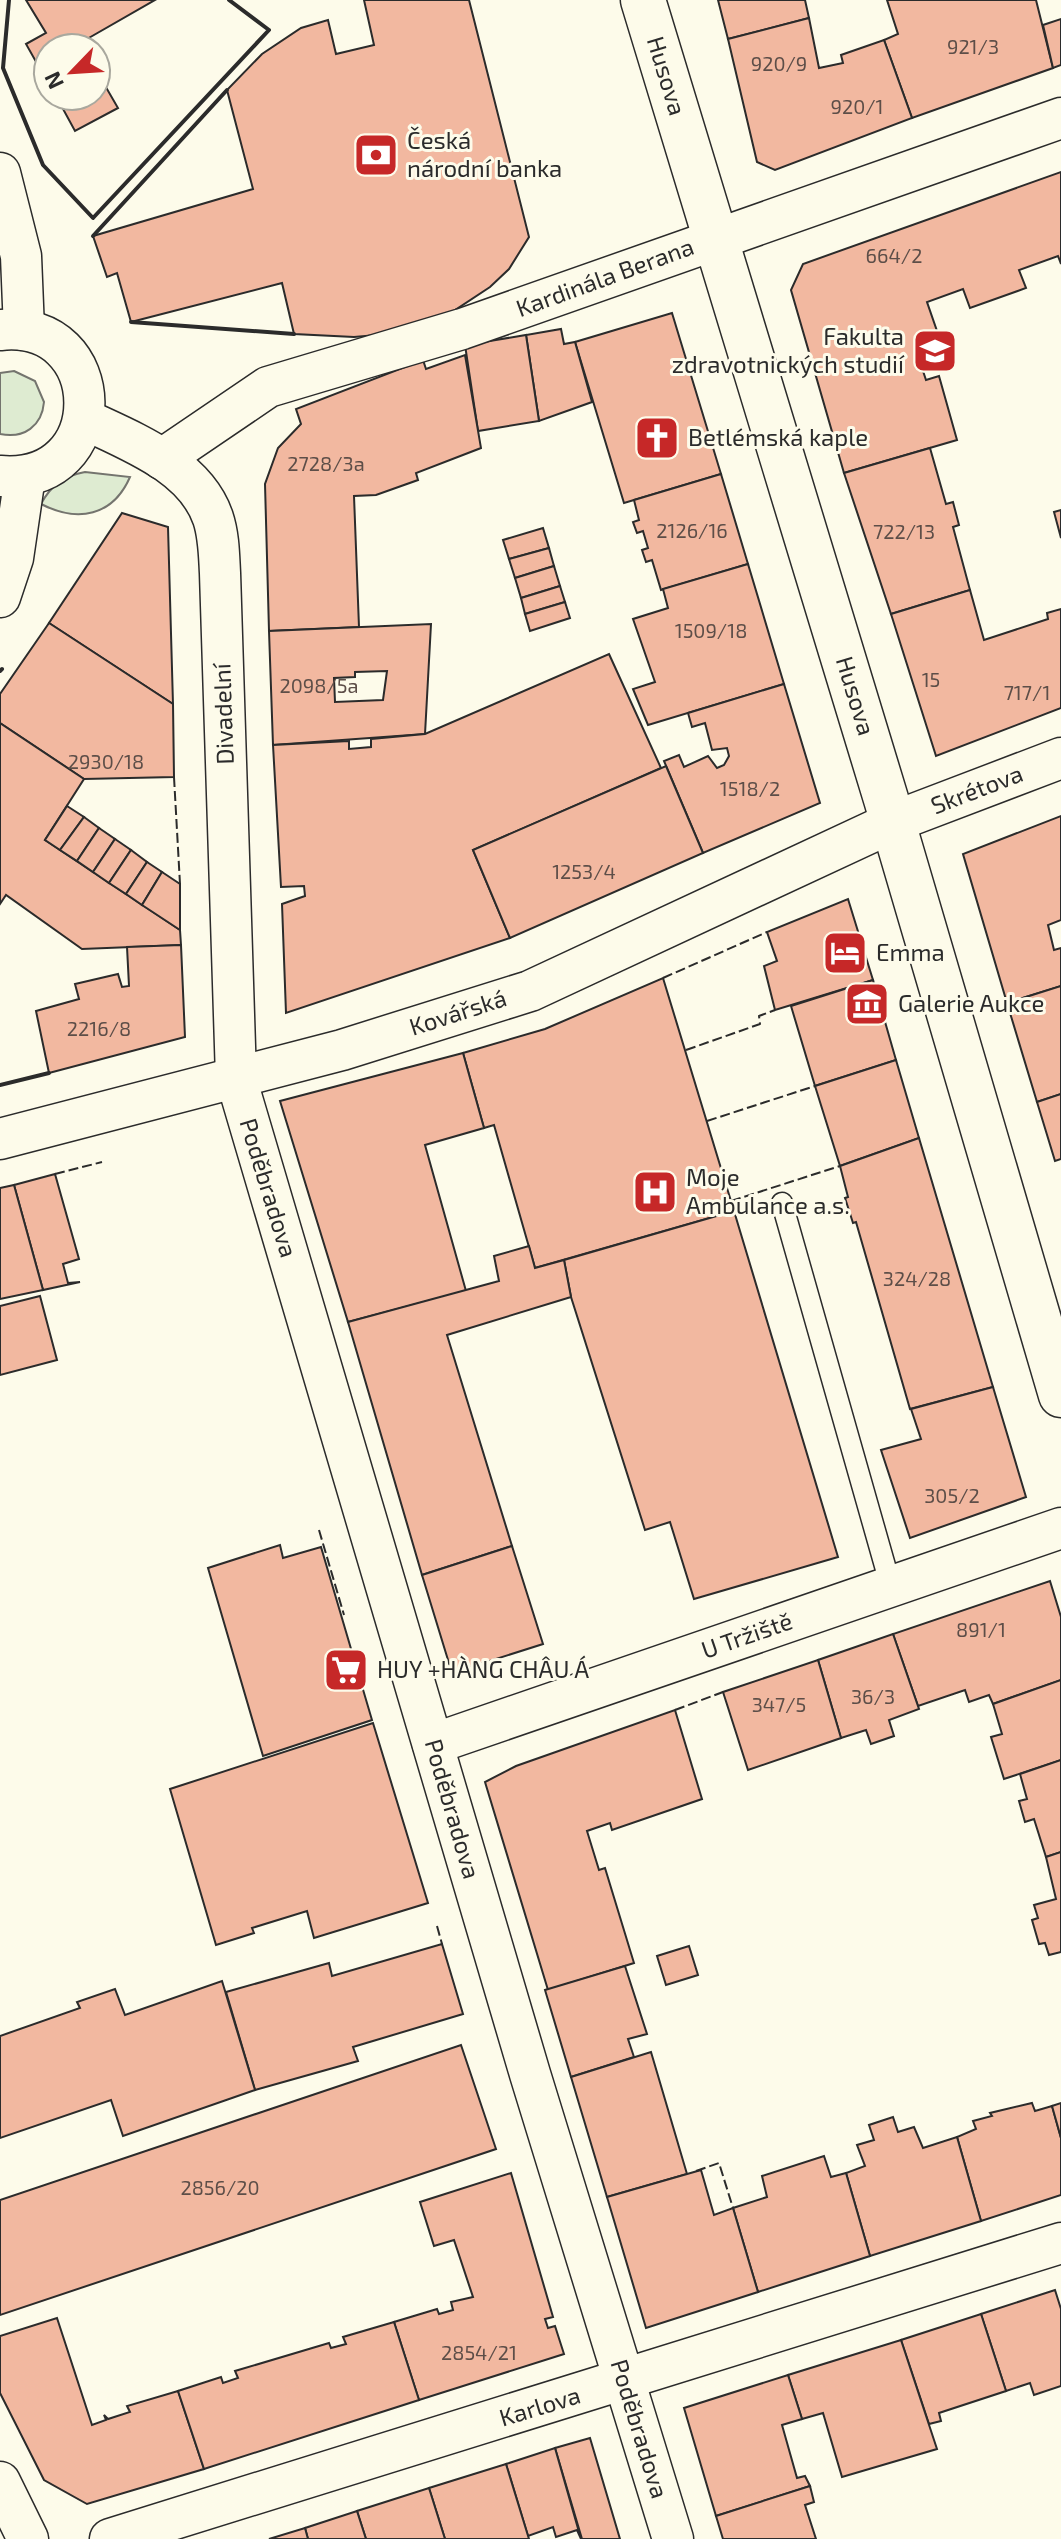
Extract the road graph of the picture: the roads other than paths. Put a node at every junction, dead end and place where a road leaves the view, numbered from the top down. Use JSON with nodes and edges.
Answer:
{"nodes":[{"id":1,"x":643,"y":0,"type":"edge"},
{"id":2,"x":1061,"y":118,"type":"edge"},
{"id":3,"x":0,"y":173,"type":"edge"},
{"id":4,"x":717,"y":238,"type":"junction"},
{"id":5,"x":12,"y":330,"type":"edge"},
{"id":6,"x":84,"y":419,"type":"junction"},
{"id":7,"x":162,"y":459,"type":"junction"},
{"id":8,"x":13,"y":476,"type":"edge"},
{"id":9,"x":0,"y":597,"type":"edge"},
{"id":10,"x":1061,"y":758,"type":"edge"},
{"id":11,"x":893,"y":822,"type":"junction"},
{"id":12,"x":236,"y":1078,"type":"junction"},
{"id":13,"x":0,"y":1139,"type":"edge"},
{"id":14,"x":782,"y":1203,"type":"dead end"},
{"id":15,"x":1061,"y":1395,"type":"edge"},
{"id":16,"x":1061,"y":1528,"type":"edge"},
{"id":17,"x":891,"y":1587,"type":"junction"},
{"id":18,"x":433,"y":1744,"type":"junction"},
{"id":19,"x":1061,"y":2243,"type":"edge"},
{"id":20,"x":625,"y":2382,"type":"junction"},
{"id":21,"x":0,"y":2482,"type":"edge"},
{"id":22,"x":28,"y":2539,"type":"edge"},
{"id":23,"x":110,"y":2539,"type":"edge"},
{"id":24,"x":673,"y":2539,"type":"edge"}],
"edges":[{"from":1,"to":4,"type":"street","name":"Husova"},
{"from":2,"to":4,"type":"street","name":"Kardinála Berana"},
{"from":3,"to":5,"type":"street"},
{"from":4,"to":7,"type":"street","name":"Kardinála Berana"},
{"from":4,"to":11,"type":"street","name":"Husova"},
{"from":5,"to":6,"type":"street"},
{"from":6,"to":7,"type":"street","name":"Divadelní"},
{"from":6,"to":8,"type":"street"},
{"from":7,"to":12,"type":"street","name":"Divadelní"},
{"from":8,"to":9,"type":"street"},
{"from":10,"to":11,"type":"street","name":"Skrétova"},
{"from":11,"to":12,"type":"street","name":"Kovářská"},
{"from":11,"to":15,"type":"street","name":"Husova"},
{"from":12,"to":13,"type":"street","name":"Kovářská"},
{"from":12,"to":18,"type":"street","name":"Poděbradova"},
{"from":14,"to":17,"type":"lane"},
{"from":16,"to":17,"type":"street","name":"U Tržiště"},
{"from":17,"to":18,"type":"street","name":"U Tržiště"},
{"from":18,"to":20,"type":"street","name":"Poděbradova"},
{"from":19,"to":20,"type":"street","name":"Karlova"},
{"from":20,"to":23,"type":"street","name":"Karlova"},
{"from":20,"to":24,"type":"street","name":"Poděbradova"},
{"from":21,"to":22,"type":"street"}]}
